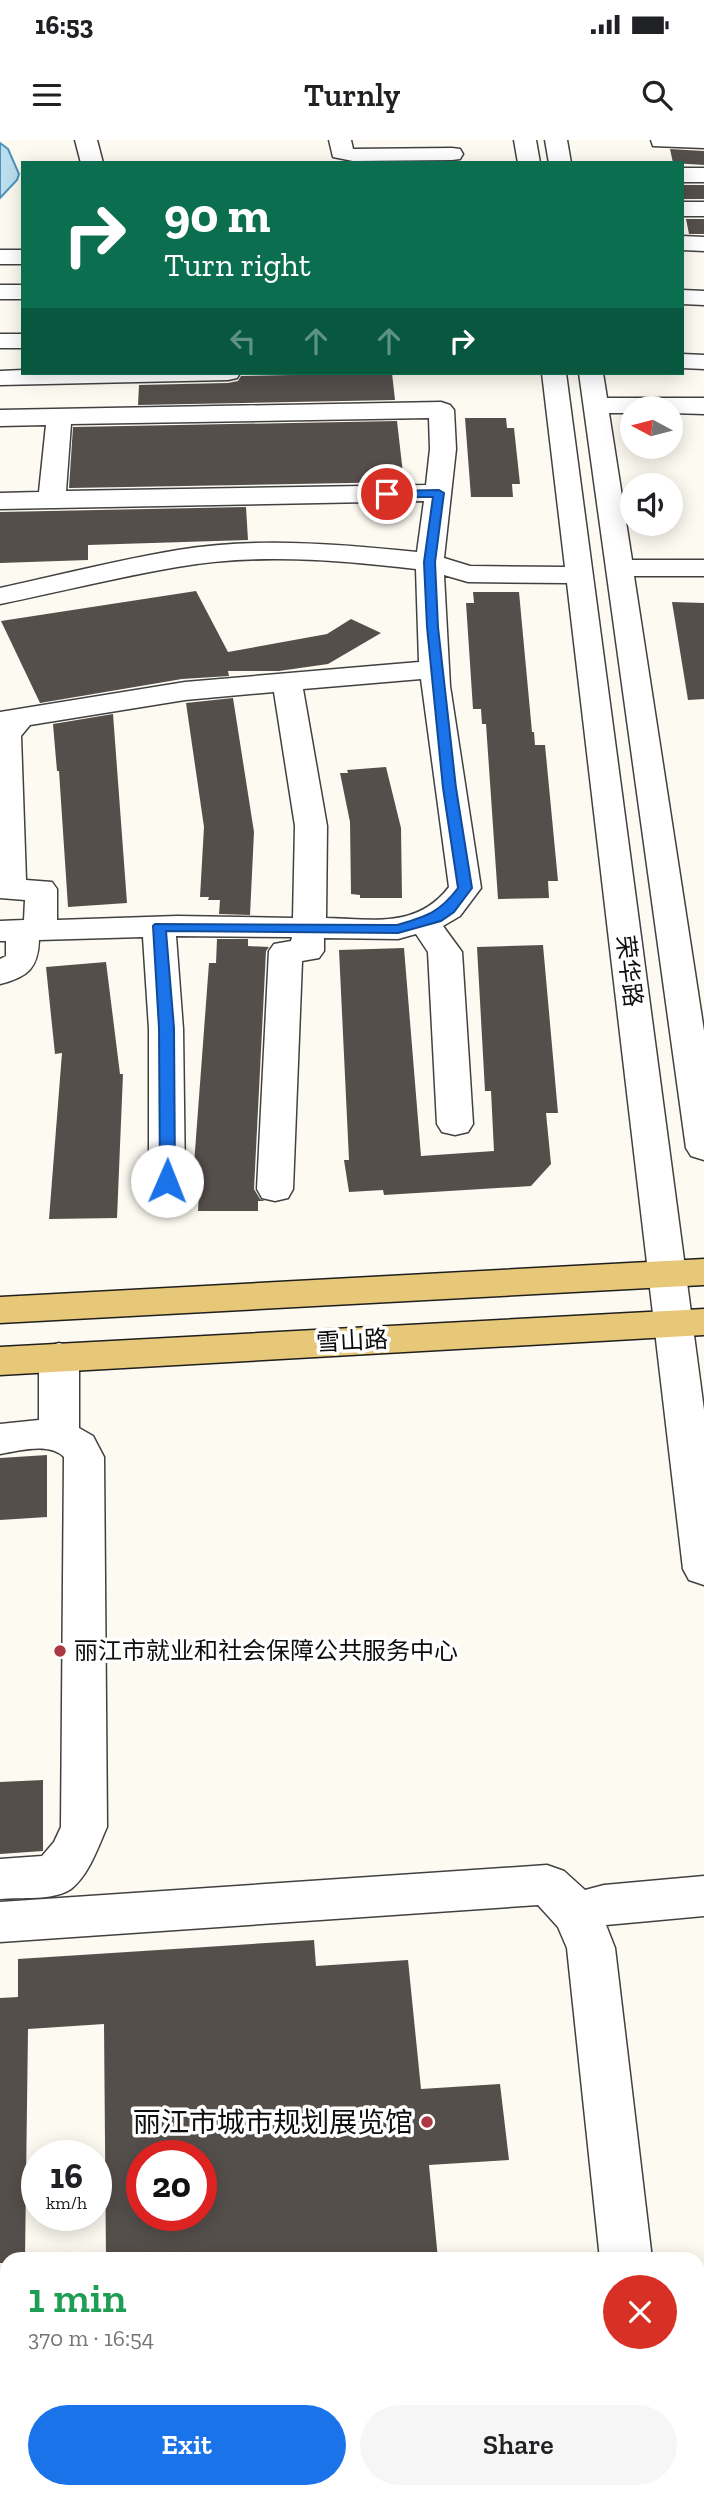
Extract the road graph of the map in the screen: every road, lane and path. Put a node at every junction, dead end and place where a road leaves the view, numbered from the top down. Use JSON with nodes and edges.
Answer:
{"nodes":[{"id":1,"x":86,"y":140,"type":"edge"},
{"id":2,"x":340,"y":140,"type":"edge"},
{"id":3,"x":525,"y":140,"type":"edge"},
{"id":4,"x":556,"y":140,"type":"edge"},
{"id":5,"x":704,"y":142,"type":"edge"},
{"id":6,"x":662,"y":148,"type":"edge"},
{"id":7,"x":452,"y":152,"type":"edge"},
{"id":8,"x":91,"y":161,"type":"edge"},
{"id":9,"x":529,"y":161,"type":"edge"},
{"id":10,"x":560,"y":161,"type":"edge"},
{"id":11,"x":684,"y":175,"type":"edge"},
{"id":12,"x":704,"y":175,"type":"edge"},
{"id":13,"x":684,"y":209,"type":"edge"},
{"id":14,"x":704,"y":209,"type":"edge"},
{"id":15,"x":684,"y":243,"type":"edge"},
{"id":16,"x":704,"y":244,"type":"edge"},
{"id":17,"x":0,"y":257,"type":"edge"},
{"id":18,"x":21,"y":257,"type":"edge"},
{"id":19,"x":704,"y":258,"type":"edge"},
{"id":20,"x":684,"y":260,"type":"edge"},
{"id":21,"x":0,"y":292,"type":"edge"},
{"id":22,"x":21,"y":292,"type":"edge"},
{"id":23,"x":684,"y":298,"type":"edge"},
{"id":24,"x":704,"y":298,"type":"edge"},
{"id":25,"x":0,"y":341,"type":"edge"},
{"id":26,"x":21,"y":341,"type":"edge"},
{"id":27,"x":684,"y":361,"type":"edge"},
{"id":28,"x":704,"y":362,"type":"edge"},
{"id":29,"x":83,"y":375,"type":"edge"},
{"id":30,"x":554,"y":375,"type":"edge"},
{"id":31,"x":591,"y":375,"type":"edge"},
{"id":32,"x":0,"y":378,"type":"edge"},
{"id":33,"x":595,"y":405,"type":"junction"},
{"id":34,"x":704,"y":405,"type":"edge"},
{"id":35,"x":59,"y":417,"type":"junction"},
{"id":36,"x":0,"y":418,"type":"edge"},
{"id":37,"x":439,"y":493,"type":"junction"},
{"id":38,"x":52,"y":499,"type":"junction"},
{"id":39,"x":0,"y":501,"type":"edge"},
{"id":40,"x":430,"y":562,"type":"junction"},
{"id":41,"x":578,"y":565,"type":"junction"},
{"id":42,"x":704,"y":568,"type":"edge"},
{"id":43,"x":620,"y":577,"type":"junction"},
{"id":44,"x":704,"y":585,"type":"edge"},
{"id":45,"x":0,"y":596,"type":"edge"},
{"id":46,"x":436,"y":668,"type":"junction"},
{"id":47,"x":287,"y":681,"type":"junction"},
{"id":48,"x":10,"y":719,"type":"edge"},
{"id":49,"x":424,"y":923,"type":"junction"},
{"id":50,"x":159,"y":926,"type":"junction"},
{"id":51,"x":308,"y":928,"type":"junction"},
{"id":52,"x":21,"y":930,"type":"edge"},
{"id":53,"x":0,"y":974,"type":"edge"},
{"id":54,"x":455,"y":1124,"type":"dead end"},
{"id":55,"x":704,"y":1148,"type":"edge"},
{"id":56,"x":167,"y":1181,"type":"dead end"},
{"id":57,"x":275,"y":1189,"type":"dead end"},
{"id":58,"x":704,"y":1272,"type":"edge"},
{"id":59,"x":667,"y":1274,"type":"junction"},
{"id":60,"x":0,"y":1310,"type":"edge"},
{"id":61,"x":689,"y":1323,"type":"edge"},
{"id":62,"x":59,"y":1357,"type":"junction"},
{"id":63,"x":0,"y":1361,"type":"edge"},
{"id":64,"x":58,"y":1436,"type":"junction"},
{"id":65,"x":0,"y":1439,"type":"edge"},
{"id":66,"x":704,"y":1569,"type":"edge"},
{"id":67,"x":0,"y":1879,"type":"edge"},
{"id":68,"x":704,"y":1896,"type":"edge"},
{"id":69,"x":576,"y":1913,"type":"junction"},
{"id":70,"x":0,"y":1922,"type":"edge"},
{"id":71,"x":625,"y":2252,"type":"edge"}],
"edges":[{"from":1,"to":8,"type":"street"},
{"from":2,"to":7,"type":"street"},
{"from":3,"to":9,"type":"street"},
{"from":4,"to":10,"type":"street"},
{"from":5,"to":6,"type":"street"},
{"from":11,"to":12,"type":"street"},
{"from":13,"to":14,"type":"street"},
{"from":15,"to":16,"type":"street"},
{"from":17,"to":18,"type":"street"},
{"from":19,"to":20,"type":"street"},
{"from":21,"to":22,"type":"street"},
{"from":23,"to":24,"type":"street"},
{"from":25,"to":26,"type":"street"},
{"from":27,"to":28,"type":"street"},
{"from":29,"to":32,"type":"street"},
{"from":30,"to":41,"type":"street","name":"荣华路"},
{"from":31,"to":33,"type":"street","name":"荣华路"},
{"from":33,"to":34,"type":"street"},
{"from":33,"to":43,"type":"street","name":"荣华路"},
{"from":35,"to":36,"type":"street"},
{"from":35,"to":37,"type":"street"},
{"from":35,"to":38,"type":"street"},
{"from":37,"to":38,"type":"street"},
{"from":37,"to":40,"type":"street"},
{"from":38,"to":39,"type":"street"},
{"from":40,"to":41,"type":"street"},
{"from":40,"to":45,"type":"street"},
{"from":40,"to":46,"type":"street"},
{"from":41,"to":59,"type":"street","name":"荣华路"},
{"from":42,"to":43,"type":"street"},
{"from":43,"to":44,"type":"street"},
{"from":43,"to":55,"type":"street","name":"荣华路"},
{"from":46,"to":47,"type":"street"},
{"from":46,"to":49,"type":"street"},
{"from":47,"to":48,"type":"street"},
{"from":47,"to":51,"type":"street"},
{"from":48,"to":52,"type":"street"},
{"from":49,"to":51,"type":"street"},
{"from":49,"to":54,"type":"street"},
{"from":50,"to":51,"type":"street"},
{"from":50,"to":52,"type":"street"},
{"from":50,"to":56,"type":"street"},
{"from":51,"to":57,"type":"street"},
{"from":52,"to":53,"type":"street"},
{"from":58,"to":59,"type":"main road","name":"雪山路"},
{"from":59,"to":60,"type":"main road","name":"雪山路"},
{"from":59,"to":61,"type":"street","name":"荣华路"},
{"from":61,"to":62,"type":"main road","name":"雪山路"},
{"from":61,"to":66,"type":"street","name":"荣华路"},
{"from":62,"to":63,"type":"main road","name":"雪山路"},
{"from":62,"to":64,"type":"street"},
{"from":64,"to":65,"type":"street"},
{"from":64,"to":67,"type":"street"},
{"from":68,"to":69,"type":"street"},
{"from":69,"to":70,"type":"street"},
{"from":69,"to":71,"type":"street"}]}
